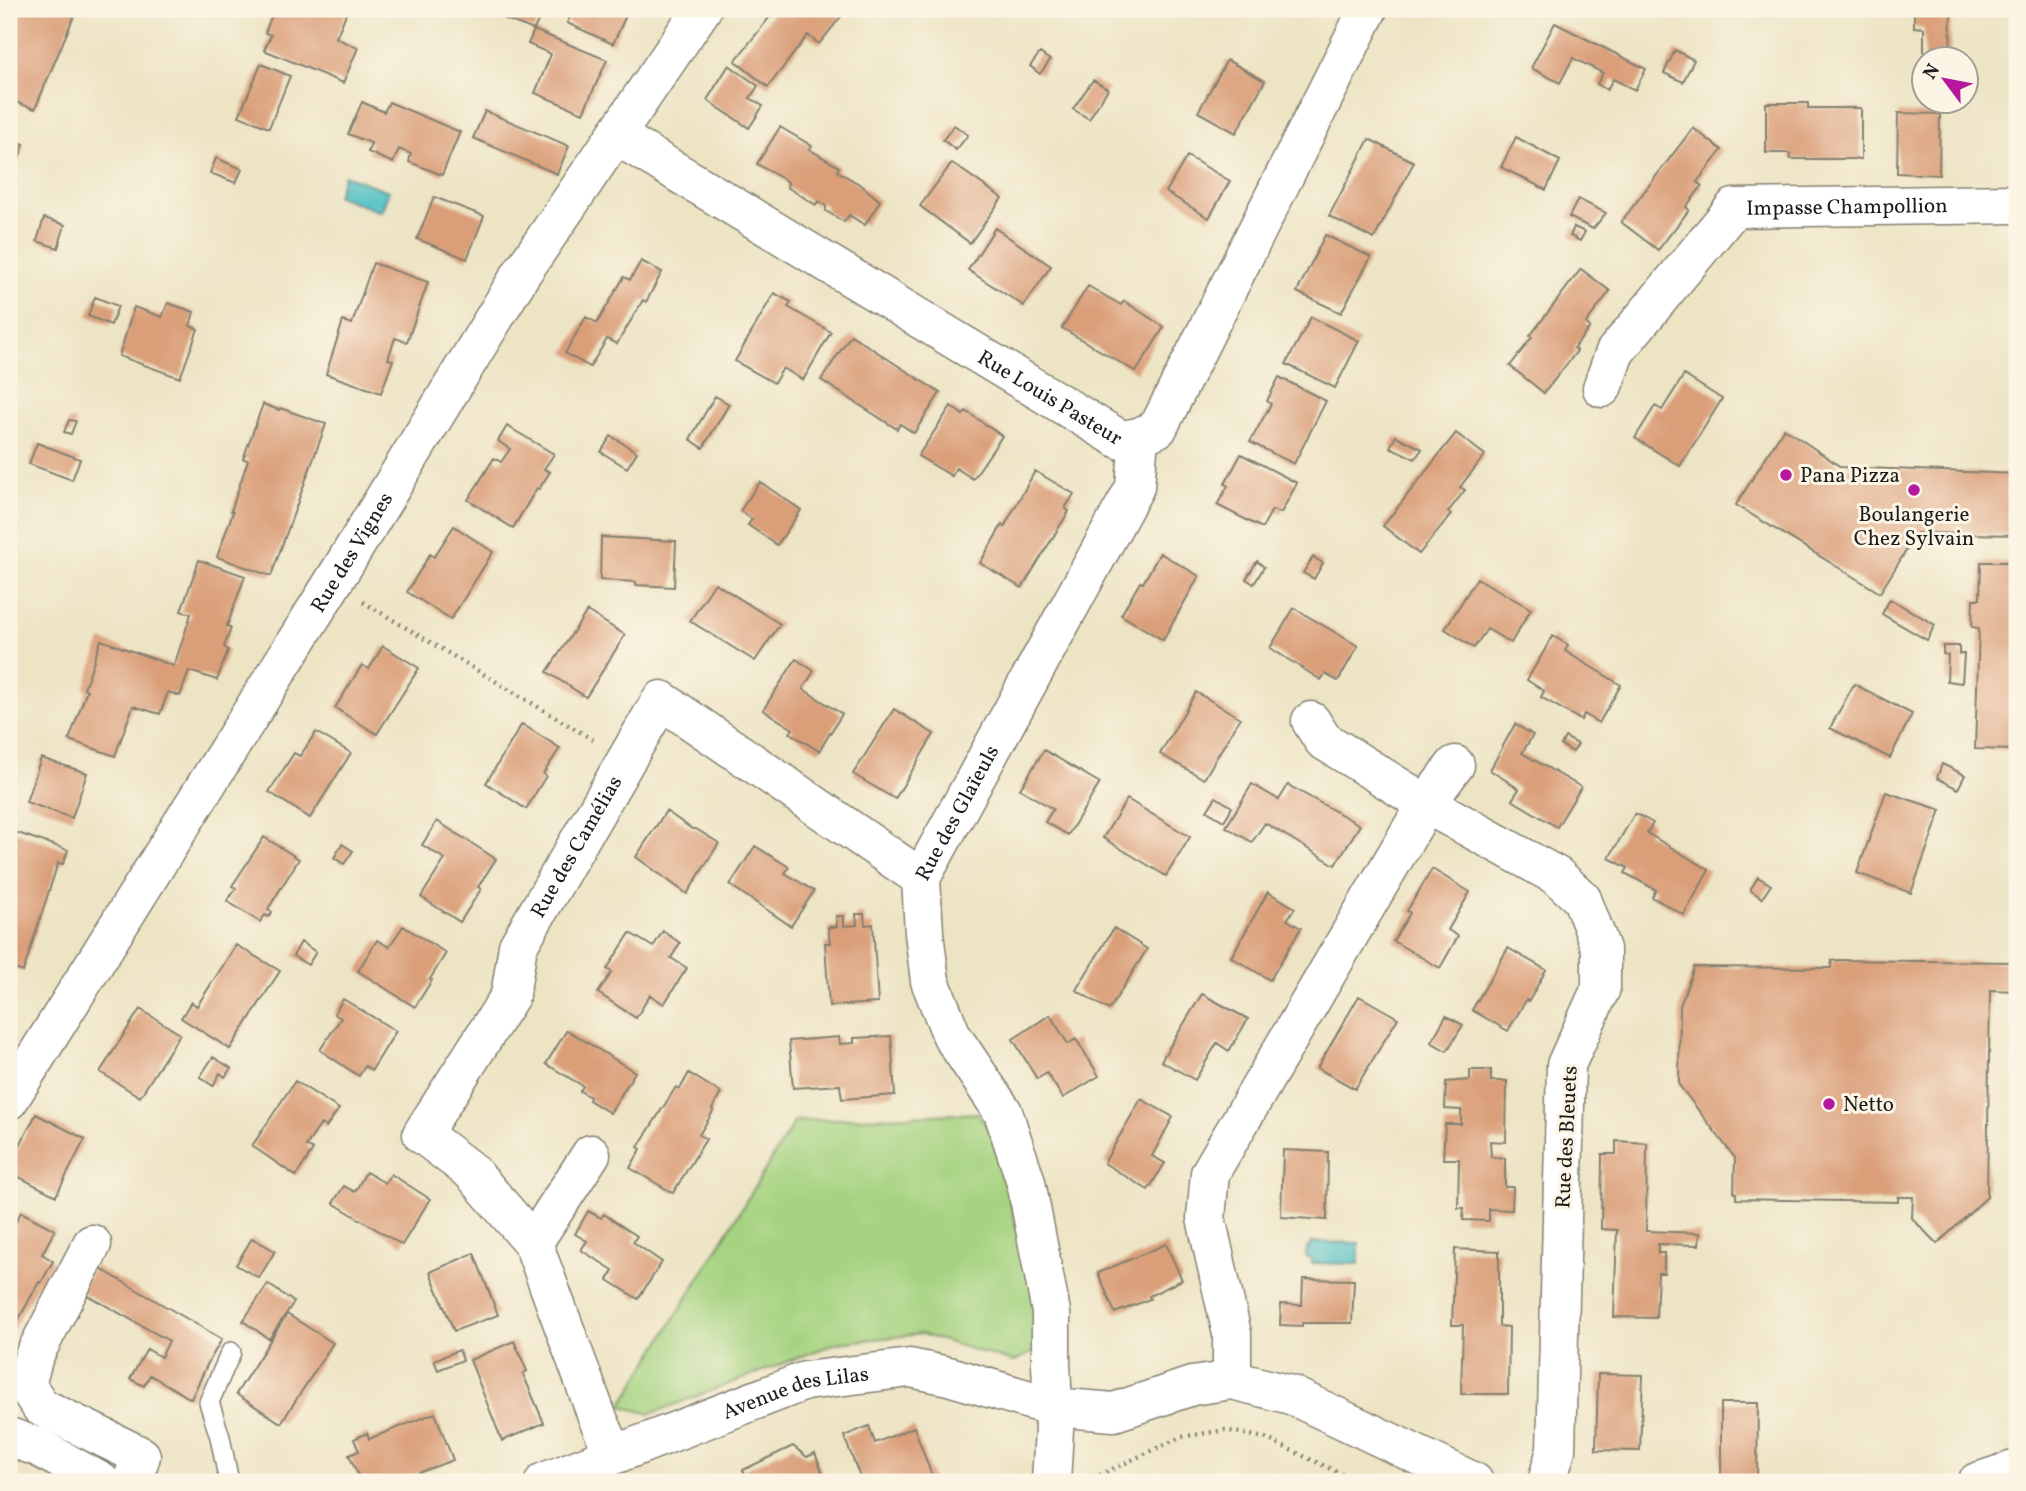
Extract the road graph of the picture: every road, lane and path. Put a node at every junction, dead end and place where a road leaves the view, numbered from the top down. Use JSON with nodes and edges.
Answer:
{"nodes":[{"id":1,"x":702,"y":9,"type":"edge"},
{"id":2,"x":1368,"y":9,"type":"edge"},
{"id":3,"x":617,"y":136,"type":"junction"},
{"id":4,"x":2017,"y":204,"type":"edge"},
{"id":5,"x":1602,"y":388,"type":"dead end"},
{"id":6,"x":1139,"y":437,"type":"junction"},
{"id":7,"x":342,"y":568,"type":"junction"},
{"id":8,"x":1311,"y":721,"type":"dead end"},
{"id":9,"x":627,"y":760,"type":"junction"},
{"id":10,"x":1455,"y":765,"type":"dead end"},
{"id":11,"x":1426,"y":804,"type":"junction"},
{"id":12,"x":921,"y":878,"type":"junction"},
{"id":13,"x":9,"y":1100,"type":"edge"},
{"id":14,"x":591,"y":1154,"type":"dead end"},
{"id":15,"x":533,"y":1243,"type":"junction"},
{"id":16,"x":92,"y":1244,"type":"dead end"},
{"id":17,"x":232,"y":1352,"type":"dead end"},
{"id":18,"x":1232,"y":1380,"type":"junction"},
{"id":19,"x":1053,"y":1407,"type":"junction"},
{"id":20,"x":9,"y":1437,"type":"edge"},
{"id":21,"x":614,"y":1454,"type":"junction"},
{"id":22,"x":2017,"y":1469,"type":"edge"},
{"id":23,"x":101,"y":1482,"type":"edge"},
{"id":24,"x":132,"y":1482,"type":"edge"},
{"id":25,"x":229,"y":1482,"type":"edge"},
{"id":26,"x":544,"y":1482,"type":"edge"},
{"id":27,"x":1051,"y":1482,"type":"edge"},
{"id":28,"x":1085,"y":1482,"type":"edge"},
{"id":29,"x":1359,"y":1482,"type":"edge"},
{"id":30,"x":1474,"y":1482,"type":"edge"},
{"id":31,"x":1547,"y":1482,"type":"edge"},
{"id":32,"x":1978,"y":1482,"type":"edge"}],
"edges":[{"from":1,"to":3,"type":"street","name":"Rue des Vignes"},
{"from":2,"to":6,"type":"street","name":"Rue Louis Pasteur"},
{"from":3,"to":6,"type":"street","name":"Rue Louis Pasteur"},
{"from":3,"to":7,"type":"street","name":"Rue des Vignes"},
{"from":4,"to":5,"type":"street","name":"Impasse Champollion"},
{"from":6,"to":12,"type":"street","name":"Rue des Glaïeuls"},
{"from":7,"to":9,"type":"path"},
{"from":7,"to":13,"type":"street","name":"Rue des Vignes"},
{"from":8,"to":11,"type":"street","name":"Rue des Bleuets"},
{"from":9,"to":12,"type":"street","name":"Rue des Camélias"},
{"from":9,"to":15,"type":"street","name":"Rue des Camélias"},
{"from":10,"to":11,"type":"street"},
{"from":11,"to":18,"type":"street"},
{"from":11,"to":31,"type":"street","name":"Rue des Bleuets"},
{"from":12,"to":19,"type":"street","name":"Rue des Glaïeuls"},
{"from":14,"to":15,"type":"street"},
{"from":15,"to":21,"type":"street","name":"Rue des Camélias"},
{"from":16,"to":24,"type":"street"},
{"from":17,"to":25,"type":"lane"},
{"from":18,"to":19,"type":"street","name":"Avenue des Lilas"},
{"from":18,"to":30,"type":"street"},
{"from":19,"to":21,"type":"street","name":"Avenue des Lilas"},
{"from":19,"to":27,"type":"street","name":"Rue des Glaïeuls"},
{"from":20,"to":23,"type":"street"},
{"from":21,"to":26,"type":"street","name":"Avenue des Lilas"},
{"from":22,"to":32,"type":"street"},
{"from":28,"to":29,"type":"path"}]}
